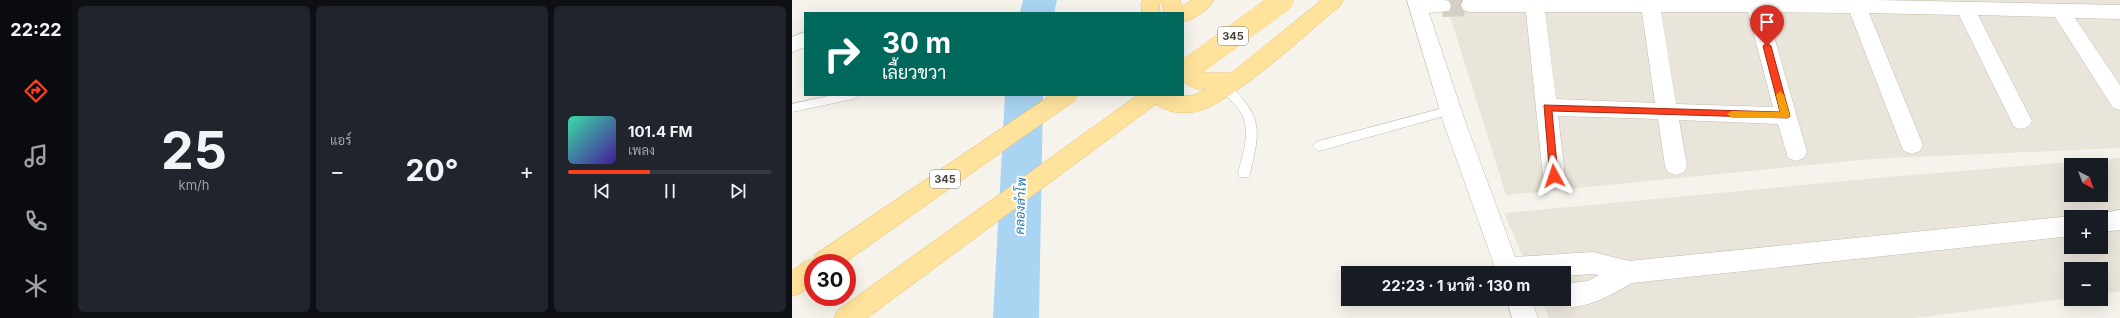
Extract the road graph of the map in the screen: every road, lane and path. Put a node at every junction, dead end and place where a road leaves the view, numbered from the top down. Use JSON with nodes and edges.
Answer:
{"nodes":[{"id":1,"x":1153,"y":0,"type":"edge"},
{"id":2,"x":1171,"y":0,"type":"edge"},
{"id":3,"x":1205,"y":0,"type":"edge"},
{"id":4,"x":1283,"y":0,"type":"edge"},
{"id":5,"x":1334,"y":0,"type":"edge"},
{"id":6,"x":1417,"y":3,"type":"edge"},
{"id":7,"x":1536,"y":4,"type":"junction"},
{"id":8,"x":1650,"y":4,"type":"junction"},
{"id":9,"x":1470,"y":5,"type":"tunnel mouth"},
{"id":10,"x":1756,"y":5,"type":"junction"},
{"id":11,"x":1442,"y":6,"type":"tunnel mouth"},
{"id":12,"x":1858,"y":6,"type":"junction"},
{"id":13,"x":1965,"y":8,"type":"junction"},
{"id":14,"x":2062,"y":11,"type":"junction"},
{"id":15,"x":1151,"y":12,"type":"edge"},
{"id":16,"x":1173,"y":12,"type":"edge"},
{"id":17,"x":2120,"y":12,"type":"edge"},
{"id":18,"x":1184,"y":14,"type":"edge"},
{"id":19,"x":804,"y":39,"type":"edge"},
{"id":20,"x":792,"y":44,"type":"edge"},
{"id":21,"x":1184,"y":72,"type":"edge"},
{"id":22,"x":1184,"y":74,"type":"edge"},
{"id":23,"x":1230,"y":83,"type":"junction"},
{"id":24,"x":848,"y":96,"type":"edge"},
{"id":25,"x":1066,"y":96,"type":"edge"},
{"id":26,"x":1151,"y":96,"type":"edge"},
{"id":27,"x":1160,"y":96,"type":"edge"},
{"id":28,"x":2120,"y":102,"type":"edge"},
{"id":29,"x":1547,"y":107,"type":"junction"},
{"id":30,"x":792,"y":108,"type":"edge"},
{"id":31,"x":1451,"y":110,"type":"junction"},
{"id":32,"x":1668,"y":112,"type":"junction"},
{"id":33,"x":1785,"y":116,"type":"junction"},
{"id":34,"x":2021,"y":121,"type":"dead end"},
{"id":35,"x":1912,"y":145,"type":"dead end"},
{"id":36,"x":1319,"y":146,"type":"dead end"},
{"id":37,"x":1796,"y":152,"type":"dead end"},
{"id":38,"x":1676,"y":166,"type":"dead end"},
{"id":39,"x":1244,"y":173,"type":"dead end"},
{"id":40,"x":1554,"y":176,"type":"dead end"},
{"id":41,"x":2120,"y":220,"type":"edge"},
{"id":42,"x":2108,"y":221,"type":"edge"},
{"id":43,"x":2064,"y":227,"type":"edge"},
{"id":44,"x":837,"y":254,"type":"edge"},
{"id":45,"x":1506,"y":266,"type":"edge"},
{"id":46,"x":1561,"y":266,"type":"edge"},
{"id":47,"x":1629,"y":272,"type":"junction"},
{"id":48,"x":804,"y":276,"type":"edge"},
{"id":49,"x":792,"y":285,"type":"edge"},
{"id":50,"x":1571,"y":295,"type":"edge"},
{"id":51,"x":1521,"y":306,"type":"edge"},
{"id":52,"x":847,"y":318,"type":"edge"},
{"id":53,"x":1525,"y":318,"type":"edge"}],
"edges":[{"from":1,"to":15,"type":"main road"},
{"from":2,"to":16,"type":"main road"},
{"from":3,"to":18,"type":"main road"},
{"from":4,"to":21,"type":"main road","number":"345","bridge":true},
{"from":5,"to":23,"type":"main road"},
{"from":6,"to":11,"type":"street"},
{"from":6,"to":31,"type":"street"},
{"from":7,"to":8,"type":"street"},
{"from":7,"to":9,"type":"street"},
{"from":7,"to":29,"type":"street"},
{"from":8,"to":10,"type":"street"},
{"from":8,"to":32,"type":"street"},
{"from":10,"to":12,"type":"street"},
{"from":10,"to":33,"type":"street"},
{"from":12,"to":13,"type":"street"},
{"from":12,"to":35,"type":"street"},
{"from":13,"to":14,"type":"street"},
{"from":13,"to":34,"type":"street"},
{"from":14,"to":17,"type":"street"},
{"from":14,"to":28,"type":"street"},
{"from":19,"to":20,"type":"street"},
{"from":22,"to":23,"type":"main road"},
{"from":23,"to":27,"type":"main road"},
{"from":23,"to":39,"type":"lane"},
{"from":24,"to":30,"type":"lane"},
{"from":25,"to":44,"type":"main road","number":"345"},
{"from":26,"to":52,"type":"main road"},
{"from":29,"to":32,"type":"street"},
{"from":29,"to":40,"type":"street"},
{"from":31,"to":36,"type":"lane"},
{"from":31,"to":45,"type":"street"},
{"from":32,"to":33,"type":"street"},
{"from":32,"to":38,"type":"street"},
{"from":33,"to":37,"type":"street"},
{"from":41,"to":42,"type":"street"},
{"from":43,"to":47,"type":"street"},
{"from":46,"to":47,"type":"street"},
{"from":47,"to":50,"type":"street"},
{"from":48,"to":49,"type":"main road"},
{"from":51,"to":53,"type":"street"}]}
